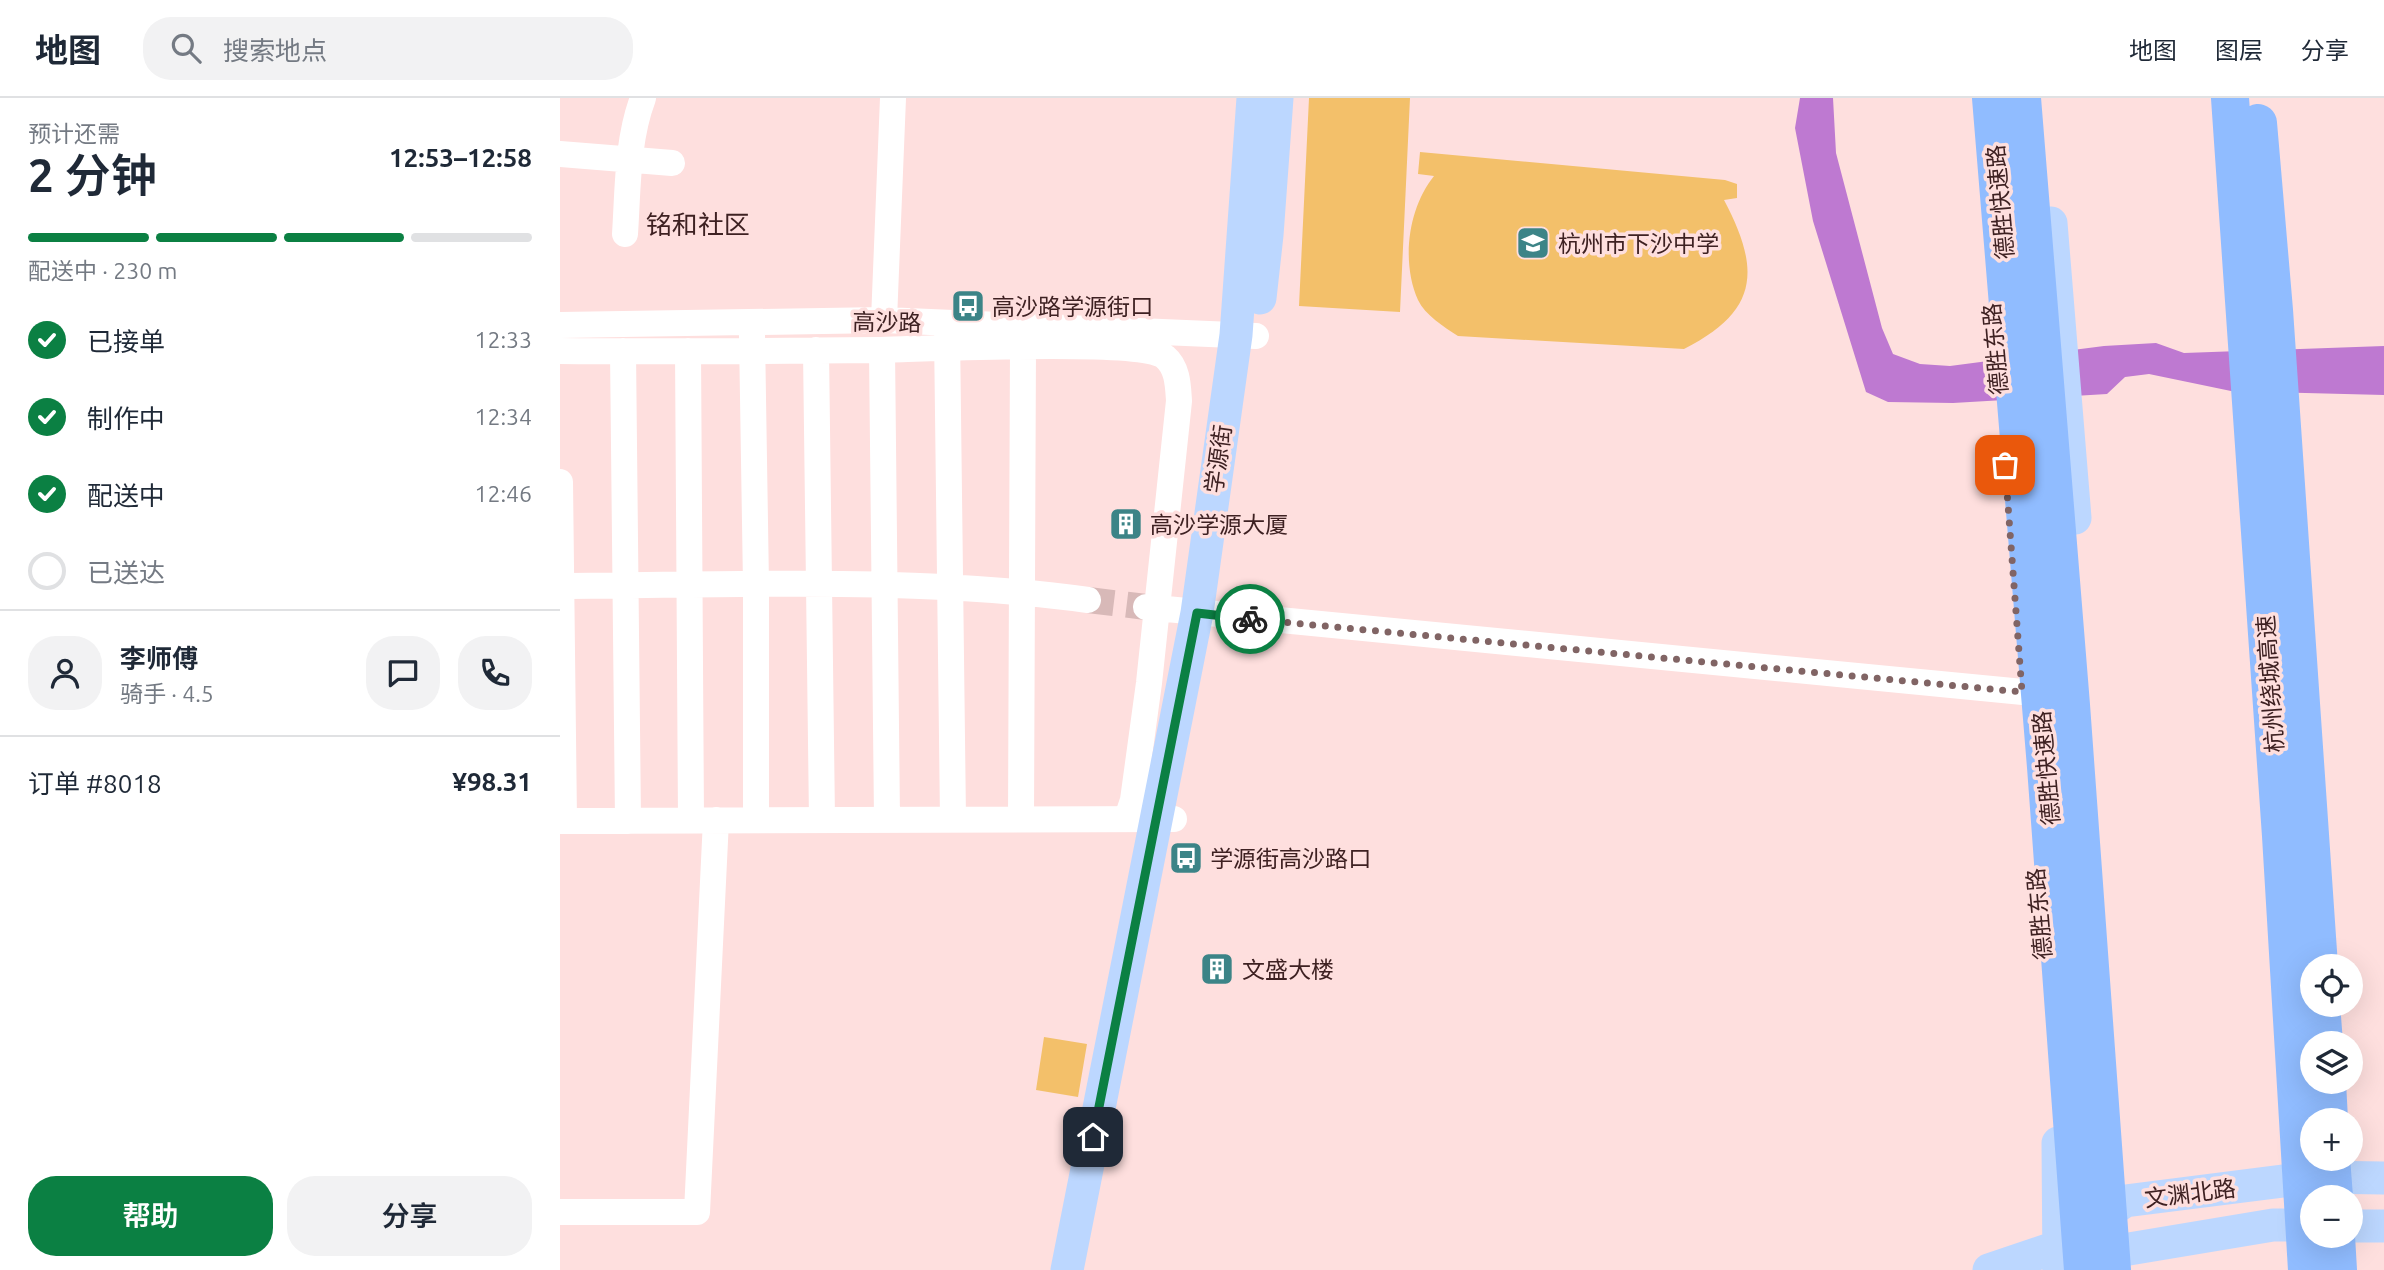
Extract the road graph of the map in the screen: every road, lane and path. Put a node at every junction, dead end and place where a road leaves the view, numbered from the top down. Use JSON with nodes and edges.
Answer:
{"nodes":[{"id":1,"x":643,"y":98,"type":"edge"},
{"id":2,"x":894,"y":98,"type":"edge"},
{"id":3,"x":1253,"y":98,"type":"edge"},
{"id":4,"x":1277,"y":98,"type":"edge"},
{"id":5,"x":1973,"y":98,"type":"edge"},
{"id":6,"x":1991,"y":98,"type":"edge"},
{"id":7,"x":2022,"y":98,"type":"edge"},
{"id":8,"x":2041,"y":98,"type":"edge"},
{"id":9,"x":2230,"y":98,"type":"edge"},
{"id":10,"x":2256,"y":98,"type":"edge"},
{"id":11,"x":560,"y":154,"type":"edge"},
{"id":12,"x":630,"y":159,"type":"junction"},
{"id":13,"x":673,"y":163,"type":"dead end"},
{"id":14,"x":625,"y":234,"type":"dead end"},
{"id":15,"x":884,"y":320,"type":"junction"},
{"id":16,"x":751,"y":322,"type":"junction"},
{"id":17,"x":560,"y":325,"type":"edge"},
{"id":18,"x":947,"y":335,"type":"junction"},
{"id":19,"x":1246,"y":336,"type":"junction"},
{"id":20,"x":1023,"y":346,"type":"junction"},
{"id":21,"x":752,"y":350,"type":"junction"},
{"id":22,"x":816,"y":350,"type":"junction"},
{"id":23,"x":882,"y":350,"type":"junction"},
{"id":24,"x":560,"y":351,"type":"edge"},
{"id":25,"x":623,"y":351,"type":"junction"},
{"id":26,"x":688,"y":351,"type":"junction"},
{"id":27,"x":560,"y":482,"type":"edge"},
{"id":28,"x":884,"y":584,"type":"junction"},
{"id":29,"x":756,"y":585,"type":"junction"},
{"id":30,"x":819,"y":585,"type":"junction"},
{"id":31,"x":561,"y":586,"type":"edge"},
{"id":32,"x":625,"y":586,"type":"junction"},
{"id":33,"x":690,"y":586,"type":"junction"},
{"id":34,"x":949,"y":586,"type":"junction"},
{"id":35,"x":1023,"y":591,"type":"junction"},
{"id":36,"x":1088,"y":600,"type":"tunnel mouth"},
{"id":37,"x":1152,"y":608,"type":"junction"},
{"id":38,"x":1203,"y":614,"type":"junction"},
{"id":39,"x":2022,"y":692,"type":"junction"},
{"id":40,"x":1021,"y":818,"type":"junction"},
{"id":41,"x":1153,"y":818,"type":"junction"},
{"id":42,"x":887,"y":819,"type":"junction"},
{"id":43,"x":953,"y":819,"type":"junction"},
{"id":44,"x":704,"y":820,"type":"junction"},
{"id":45,"x":756,"y":820,"type":"junction"},
{"id":46,"x":822,"y":820,"type":"junction"},
{"id":47,"x":562,"y":821,"type":"edge"},
{"id":48,"x":628,"y":821,"type":"junction"},
{"id":49,"x":2318,"y":954,"type":"edge"},
{"id":50,"x":2313,"y":1108,"type":"edge"},
{"id":51,"x":2312,"y":1171,"type":"edge"},
{"id":52,"x":2384,"y":1178,"type":"edge"},
{"id":53,"x":2125,"y":1201,"type":"junction"},
{"id":54,"x":560,"y":1212,"type":"edge"},
{"id":55,"x":2300,"y":1225,"type":"edge"},
{"id":56,"x":2363,"y":1226,"type":"edge"},
{"id":57,"x":2384,"y":1226,"type":"edge"},
{"id":58,"x":2337,"y":1248,"type":"edge"},
{"id":59,"x":2066,"y":1262,"type":"edge"},
{"id":60,"x":2124,"y":1263,"type":"edge"},
{"id":61,"x":1067,"y":1270,"type":"edge"},
{"id":62,"x":1088,"y":1270,"type":"edge"},
{"id":63,"x":1989,"y":1270,"type":"edge"},
{"id":64,"x":2308,"y":1270,"type":"edge"},
{"id":65,"x":2339,"y":1270,"type":"edge"}],
"edges":[{"from":1,"to":12,"type":"street"},
{"from":2,"to":15,"type":"street"},
{"from":3,"to":19,"type":"main road","name":"学源街"},
{"from":4,"to":19,"type":"main road","name":"学源街"},
{"from":5,"to":39,"type":"main road","name":"德胜东路"},
{"from":6,"to":59,"type":"highway","name":"德胜快速路"},
{"from":7,"to":60,"type":"highway","name":"德胜快速路"},
{"from":8,"to":53,"type":"main road"},
{"from":9,"to":50,"type":"highway","name":"杭州绕城高速"},
{"from":10,"to":49,"type":"highway","name":"杭州绕城高速"},
{"from":11,"to":12,"type":"street"},
{"from":12,"to":13,"type":"street"},
{"from":12,"to":14,"type":"street"},
{"from":15,"to":16,"type":"street","name":"高沙路"},
{"from":15,"to":18,"type":"street","name":"高沙路"},
{"from":16,"to":17,"type":"street","name":"高沙路"},
{"from":16,"to":21,"type":"street"},
{"from":18,"to":19,"type":"street","name":"高沙路"},
{"from":18,"to":20,"type":"street"},
{"from":18,"to":23,"type":"street"},
{"from":18,"to":34,"type":"street"},
{"from":19,"to":38,"type":"main road","name":"学源街"},
{"from":20,"to":35,"type":"street"},
{"from":20,"to":37,"type":"street"},
{"from":21,"to":22,"type":"street"},
{"from":21,"to":26,"type":"street"},
{"from":21,"to":29,"type":"street"},
{"from":22,"to":23,"type":"street"},
{"from":22,"to":30,"type":"street"},
{"from":23,"to":28,"type":"street"},
{"from":24,"to":25,"type":"street"},
{"from":25,"to":26,"type":"street"},
{"from":25,"to":32,"type":"street"},
{"from":26,"to":33,"type":"street"},
{"from":27,"to":31,"type":"street"},
{"from":28,"to":30,"type":"street"},
{"from":28,"to":34,"type":"street"},
{"from":28,"to":42,"type":"street"},
{"from":29,"to":30,"type":"street"},
{"from":29,"to":33,"type":"street"},
{"from":29,"to":45,"type":"street"},
{"from":30,"to":46,"type":"street"},
{"from":31,"to":32,"type":"street"},
{"from":31,"to":47,"type":"street"},
{"from":32,"to":33,"type":"street"},
{"from":32,"to":48,"type":"street"},
{"from":33,"to":44,"type":"street"},
{"from":34,"to":35,"type":"street"},
{"from":34,"to":43,"type":"street"},
{"from":35,"to":36,"type":"street"},
{"from":35,"to":40,"type":"street"},
{"from":37,"to":38,"type":"street"},
{"from":37,"to":41,"type":"street"},
{"from":38,"to":39,"type":"street"},
{"from":38,"to":41,"type":"main road","name":"学源街"},
{"from":39,"to":59,"type":"main road","name":"德胜东路"},
{"from":40,"to":41,"type":"street"},
{"from":40,"to":43,"type":"street"},
{"from":41,"to":61,"type":"main road","name":"学源街"},
{"from":41,"to":62,"type":"main road","name":"学源街"},
{"from":42,"to":43,"type":"street"},
{"from":42,"to":46,"type":"street"},
{"from":44,"to":45,"type":"street"},
{"from":44,"to":48,"type":"street"},
{"from":44,"to":54,"type":"street"},
{"from":45,"to":46,"type":"street"},
{"from":47,"to":48,"type":"street"},
{"from":51,"to":64,"type":"highway","name":"杭州绕城高速"},
{"from":52,"to":53,"type":"main road","name":"文渊北路"},
{"from":53,"to":59,"type":"main road","name":"文渊北路"},
{"from":53,"to":60,"type":"main road"},
{"from":55,"to":60,"type":"main road","name":"文渊北路"},
{"from":56,"to":57,"type":"main road"},
{"from":58,"to":65,"type":"highway"},
{"from":59,"to":60,"type":"main road","name":"文渊北路"},
{"from":59,"to":63,"type":"main road"}]}
